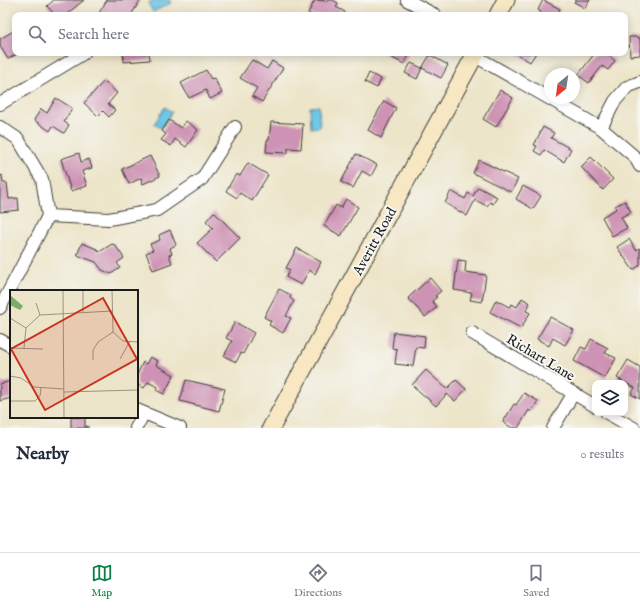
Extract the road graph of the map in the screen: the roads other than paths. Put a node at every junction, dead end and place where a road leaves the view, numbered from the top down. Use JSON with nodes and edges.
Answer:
{"nodes":[{"id":1,"x":407,"y":0,"type":"edge"},
{"id":2,"x":506,"y":0,"type":"edge"},
{"id":3,"x":429,"y":12,"type":"edge"},
{"id":4,"x":500,"y":12,"type":"edge"},
{"id":5,"x":79,"y":56,"type":"edge"},
{"id":6,"x":475,"y":56,"type":"edge"},
{"id":7,"x":478,"y":56,"type":"edge"},
{"id":8,"x":640,"y":82,"type":"edge"},
{"id":9,"x":0,"y":104,"type":"edge"},
{"id":10,"x":0,"y":127,"type":"edge"},
{"id":11,"x":235,"y":127,"type":"dead end"},
{"id":12,"x":600,"y":128,"type":"junction"},
{"id":13,"x":640,"y":166,"type":"edge"},
{"id":14,"x":48,"y":216,"type":"junction"},
{"id":15,"x":0,"y":308,"type":"edge"},
{"id":16,"x":472,"y":333,"type":"dead end"},
{"id":17,"x":0,"y":340,"type":"edge"},
{"id":18,"x":10,"y":345,"type":"edge"},
{"id":19,"x":573,"y":394,"type":"junction"},
{"id":20,"x":592,"y":404,"type":"edge"},
{"id":21,"x":140,"y":412,"type":"edge"},
{"id":22,"x":612,"y":416,"type":"edge"},
{"id":23,"x":136,"y":428,"type":"edge"},
{"id":24,"x":180,"y":428,"type":"edge"},
{"id":25,"x":272,"y":428,"type":"edge"},
{"id":26,"x":553,"y":428,"type":"edge"},
{"id":27,"x":634,"y":428,"type":"edge"}],
"edges":[{"from":1,"to":3,"type":"street"},
{"from":2,"to":4,"type":"street"},
{"from":5,"to":9,"type":"street"},
{"from":6,"to":25,"type":"street","name":"Averitt Road"},
{"from":7,"to":12,"type":"street"},
{"from":8,"to":12,"type":"street"},
{"from":10,"to":14,"type":"street"},
{"from":11,"to":14,"type":"street"},
{"from":12,"to":13,"type":"street"},
{"from":14,"to":15,"type":"street"},
{"from":16,"to":19,"type":"street","name":"Richart Lane"},
{"from":17,"to":18,"type":"street"},
{"from":19,"to":20,"type":"street","name":"Richart Lane"},
{"from":19,"to":26,"type":"street"},
{"from":21,"to":23,"type":"street"},
{"from":21,"to":24,"type":"street"},
{"from":22,"to":27,"type":"street"}]}
